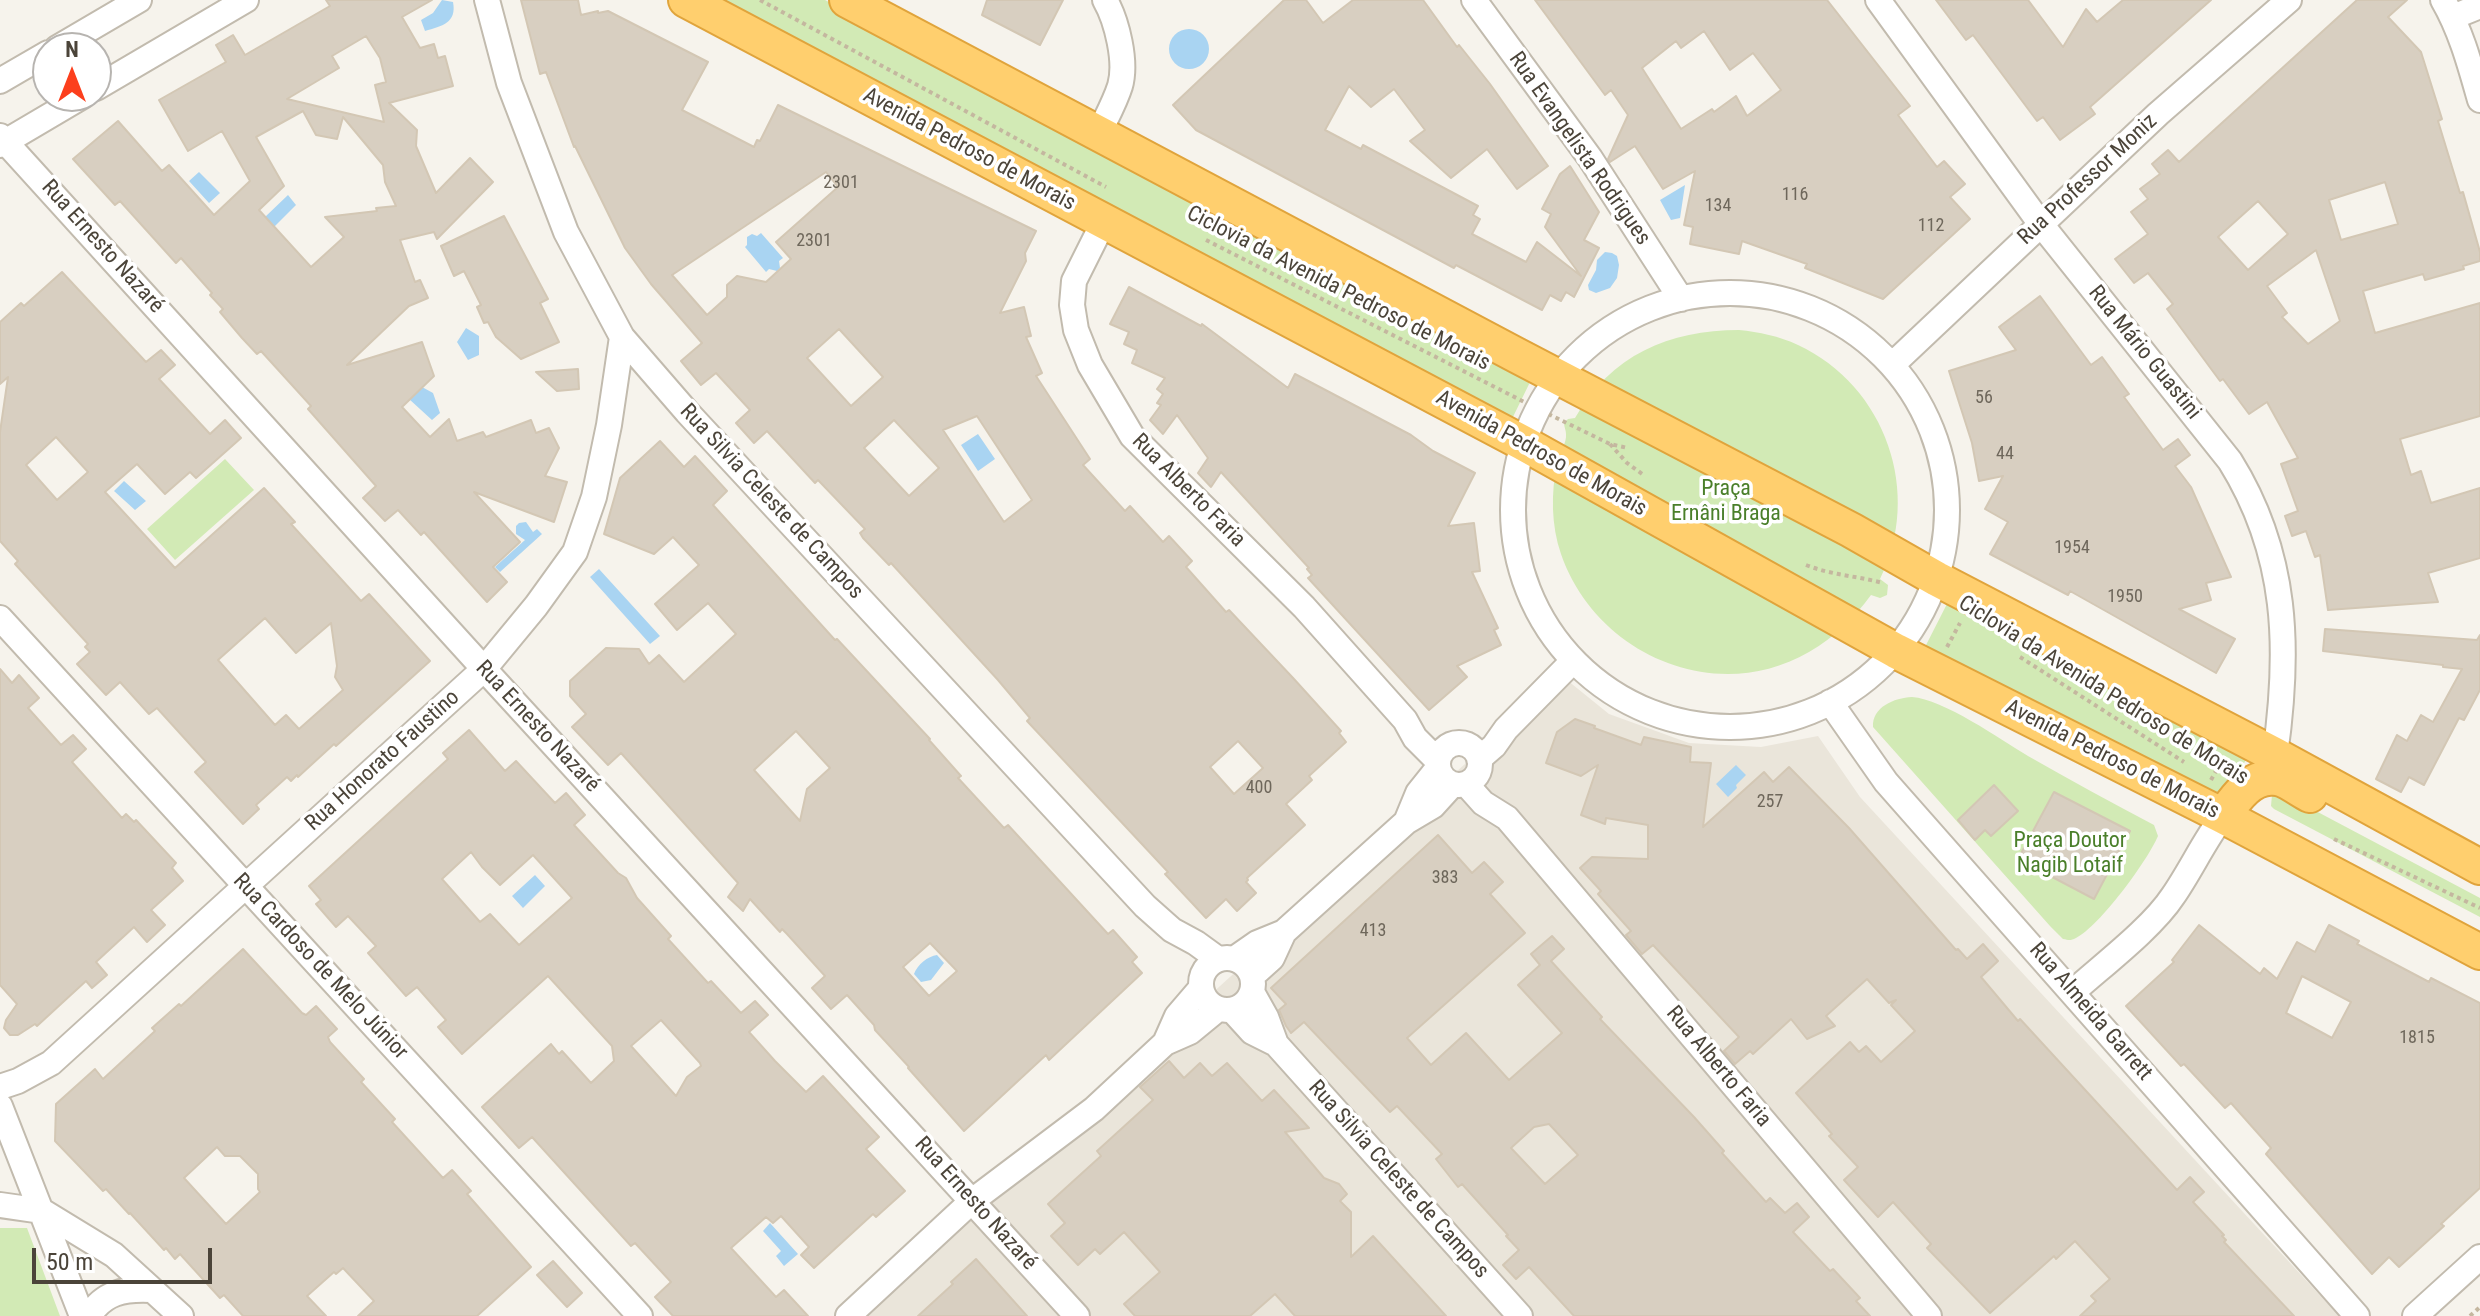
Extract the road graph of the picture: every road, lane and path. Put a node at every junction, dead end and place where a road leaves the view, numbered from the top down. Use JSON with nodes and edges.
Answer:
{"nodes":[{"id":1,"x":139,"y":0,"type":"edge"},
{"id":2,"x":246,"y":0,"type":"edge"},
{"id":3,"x":487,"y":0,"type":"edge"},
{"id":4,"x":686,"y":0,"type":"edge"},
{"id":5,"x":760,"y":0,"type":"edge"},
{"id":6,"x":847,"y":0,"type":"edge"},
{"id":7,"x":1105,"y":0,"type":"edge"},
{"id":8,"x":1474,"y":0,"type":"edge"},
{"id":9,"x":1878,"y":0,"type":"edge"},
{"id":10,"x":2289,"y":0,"type":"edge"},
{"id":11,"x":2480,"y":6,"type":"edge"},
{"id":12,"x":2448,"y":9,"type":"edge"},
{"id":13,"x":84,"y":32,"type":"edge"},
{"id":14,"x":32,"y":62,"type":"edge"},
{"id":15,"x":112,"y":79,"type":"edge"},
{"id":16,"x":0,"y":81,"type":"edge"},
{"id":17,"x":2480,"y":100,"type":"edge"},
{"id":18,"x":54,"y":112,"type":"edge"},
{"id":19,"x":1099,"y":133,"type":"junction"},
{"id":20,"x":2,"y":141,"type":"edge"},
{"id":21,"x":1107,"y":205,"type":"junction"},
{"id":22,"x":2040,"y":223,"type":"junction"},
{"id":23,"x":1203,"y":238,"type":"dead end"},
{"id":24,"x":1681,"y":299,"type":"junction"},
{"id":25,"x":622,"y":337,"type":"junction"},
{"id":26,"x":1892,"y":365,"type":"junction"},
{"id":27,"x":1558,"y":377,"type":"junction"},
{"id":28,"x":1499,"y":388,"type":"junction"},
{"id":29,"x":1538,"y":409,"type":"junction"},
{"id":30,"x":1482,"y":421,"type":"junction"},
{"id":31,"x":1523,"y":443,"type":"junction"},
{"id":32,"x":1649,"y":479,"type":"dead end"},
{"id":33,"x":1797,"y":562,"type":"dead end"},
{"id":34,"x":1937,"y":579,"type":"junction"},
{"id":35,"x":1890,"y":584,"type":"dead end"},
{"id":36,"x":1972,"y":597,"type":"junction"},
{"id":37,"x":0,"y":618,"type":"edge"},
{"id":38,"x":1896,"y":651,"type":"junction"},
{"id":39,"x":2014,"y":653,"type":"dead end"},
{"id":40,"x":1573,"y":661,"type":"junction"},
{"id":41,"x":484,"y":669,"type":"junction"},
{"id":42,"x":1934,"y":670,"type":"junction"},
{"id":43,"x":1830,"y":702,"type":"junction"},
{"id":44,"x":2236,"y":735,"type":"junction"},
{"id":45,"x":2275,"y":755,"type":"junction"},
{"id":46,"x":2185,"y":762,"type":"dead end"},
{"id":47,"x":1459,"y":764,"type":"junction"},
{"id":48,"x":2210,"y":809,"type":"junction"},
{"id":49,"x":2330,"y":837,"type":"dead end"},
{"id":50,"x":2480,"y":867,"type":"edge"},
{"id":51,"x":2480,"y":876,"type":"edge"},
{"id":52,"x":246,"y":886,"type":"junction"},
{"id":53,"x":2480,"y":908,"type":"edge"},
{"id":54,"x":1284,"y":932,"type":"junction"},
{"id":55,"x":2480,"y":952,"type":"edge"},
{"id":56,"x":1214,"y":970,"type":"junction"},
{"id":57,"x":1252,"y":984,"type":"junction"},
{"id":58,"x":2073,"y":992,"type":"junction"},
{"id":59,"x":1225,"y":1010,"type":"junction"},
{"id":60,"x":1165,"y":1043,"type":"junction"},
{"id":61,"x":1276,"y":1044,"type":"junction"},
{"id":62,"x":0,"y":1087,"type":"edge"},
{"id":63,"x":0,"y":1106,"type":"edge"},
{"id":64,"x":972,"y":1201,"type":"junction"},
{"id":65,"x":0,"y":1205,"type":"edge"},
{"id":66,"x":42,"y":1211,"type":"junction"},
{"id":67,"x":2480,"y":1257,"type":"edge"},
{"id":68,"x":150,"y":1290,"type":"junction"},
{"id":69,"x":2480,"y":1307,"type":"edge"},
{"id":70,"x":82,"y":1316,"type":"edge"},
{"id":71,"x":89,"y":1316,"type":"edge"},
{"id":72,"x":181,"y":1316,"type":"edge"},
{"id":73,"x":640,"y":1316,"type":"edge"},
{"id":74,"x":848,"y":1316,"type":"edge"},
{"id":75,"x":1077,"y":1316,"type":"edge"},
{"id":76,"x":1520,"y":1316,"type":"edge"},
{"id":77,"x":1929,"y":1316,"type":"edge"},
{"id":78,"x":2357,"y":1316,"type":"edge"},
{"id":79,"x":2415,"y":1316,"type":"edge"},
{"id":80,"x":2470,"y":1316,"type":"edge"}],
"edges":[{"from":1,"to":13,"type":"street"},
{"from":2,"to":15,"type":"street"},
{"from":3,"to":25,"type":"street","name":"Rua Silvia Celeste de Campos"},
{"from":4,"to":21,"type":"highway","name":"Avenida Pedroso de Morais"},
{"from":5,"to":21,"type":"path"},
{"from":6,"to":19,"type":"highway"},
{"from":7,"to":19,"type":"street"},
{"from":8,"to":24,"type":"street","name":"Rua Evangelista Rodrigues"},
{"from":9,"to":22,"type":"street","name":"Rua Mário Guastini"},
{"from":10,"to":22,"type":"street","name":"Rua Professor Moniz"},
{"from":11,"to":12,"type":"street"},
{"from":12,"to":17,"type":"street"},
{"from":14,"to":16,"type":"street"},
{"from":18,"to":20,"type":"street"},
{"from":19,"to":27,"type":"highway"},
{"from":20,"to":41,"type":"street","name":"Rua Ernesto Nazaré"},
{"from":21,"to":30,"type":"highway","name":"Avenida Pedroso de Morais"},
{"from":21,"to":47,"type":"street","name":"Rua Alberto Faria"},
{"from":22,"to":26,"type":"street","name":"Rua Professor Moniz"},
{"from":22,"to":45,"type":"street","name":"Rua Mário Guastini"},
{"from":23,"to":28,"type":"path","name":"Ciclovia da Avenida Pedroso de Morais"},
{"from":24,"to":26,"type":"street"},
{"from":24,"to":27,"type":"street"},
{"from":25,"to":41,"type":"street","name":"Rua Honorato Faustino"},
{"from":25,"to":56,"type":"street","name":"Rua Silvia Celeste de Campos"},
{"from":26,"to":34,"type":"street"},
{"from":27,"to":29,"type":"street"},
{"from":27,"to":34,"type":"highway"},
{"from":28,"to":29,"type":"path","name":"Ciclovia da Avenida Pedroso de Morais"},
{"from":28,"to":30,"type":"path"},
{"from":29,"to":31,"type":"street"},
{"from":29,"to":32,"type":"path","name":"Ciclovia da Avenida Pedroso de Morais"},
{"from":30,"to":31,"type":"highway","name":"Avenida Pedroso de Morais"},
{"from":31,"to":38,"type":"highway","name":"Avenida Pedroso de Morais"},
{"from":31,"to":40,"type":"street"},
{"from":33,"to":35,"type":"path"},
{"from":34,"to":36,"type":"highway"},
{"from":34,"to":38,"type":"street"},
{"from":36,"to":42,"type":"path"},
{"from":36,"to":44,"type":"highway"},
{"from":37,"to":52,"type":"street","name":"Rua Cardoso de Melo Júnior"},
{"from":38,"to":42,"type":"highway","name":"Avenida Pedroso de Morais"},
{"from":38,"to":43,"type":"street"},
{"from":39,"to":46,"type":"path","name":"Ciclovia da Avenida Pedroso de Morais"},
{"from":40,"to":43,"type":"street"},
{"from":40,"to":47,"type":"street"},
{"from":41,"to":52,"type":"street","name":"Rua Honorato Faustino"},
{"from":41,"to":64,"type":"street","name":"Rua Ernesto Nazaré"},
{"from":42,"to":48,"type":"highway","name":"Avenida Pedroso de Morais"},
{"from":43,"to":58,"type":"street","name":"Rua Almeida Garrett"},
{"from":44,"to":45,"type":"highway"},
{"from":44,"to":48,"type":"path"},
{"from":45,"to":50,"type":"highway"},
{"from":47,"to":54,"type":"street"},
{"from":47,"to":77,"type":"street","name":"Rua Alberto Faria"},
{"from":48,"to":51,"type":"highway"},
{"from":48,"to":55,"type":"highway","name":"Avenida Pedroso de Morais"},
{"from":48,"to":58,"type":"street"},
{"from":49,"to":53,"type":"path"},
{"from":52,"to":62,"type":"street","name":"Rua Honorato Faustino"},
{"from":52,"to":73,"type":"street","name":"Rua Cardoso de Melo Júnior"},
{"from":54,"to":56,"type":"street"},
{"from":54,"to":57,"type":"street"},
{"from":56,"to":57,"type":"street"},
{"from":56,"to":59,"type":"street"},
{"from":56,"to":60,"type":"street"},
{"from":57,"to":59,"type":"street"},
{"from":57,"to":61,"type":"street","name":"Rua Silvia Celeste de Campos"},
{"from":58,"to":78,"type":"street","name":"Rua Almeida Garrett"},
{"from":59,"to":60,"type":"street"},
{"from":59,"to":61,"type":"street","name":"Rua Silvia Celeste de Campos"},
{"from":60,"to":64,"type":"street"},
{"from":61,"to":76,"type":"street","name":"Rua Silvia Celeste de Campos"},
{"from":63,"to":66,"type":"street"},
{"from":64,"to":74,"type":"street"},
{"from":64,"to":75,"type":"street","name":"Rua Ernesto Nazaré"},
{"from":65,"to":66,"type":"street"},
{"from":66,"to":68,"type":"street"},
{"from":66,"to":70,"type":"street"},
{"from":67,"to":79,"type":"street"},
{"from":68,"to":71,"type":"street"},
{"from":68,"to":72,"type":"street"},
{"from":69,"to":80,"type":"path"}]}
